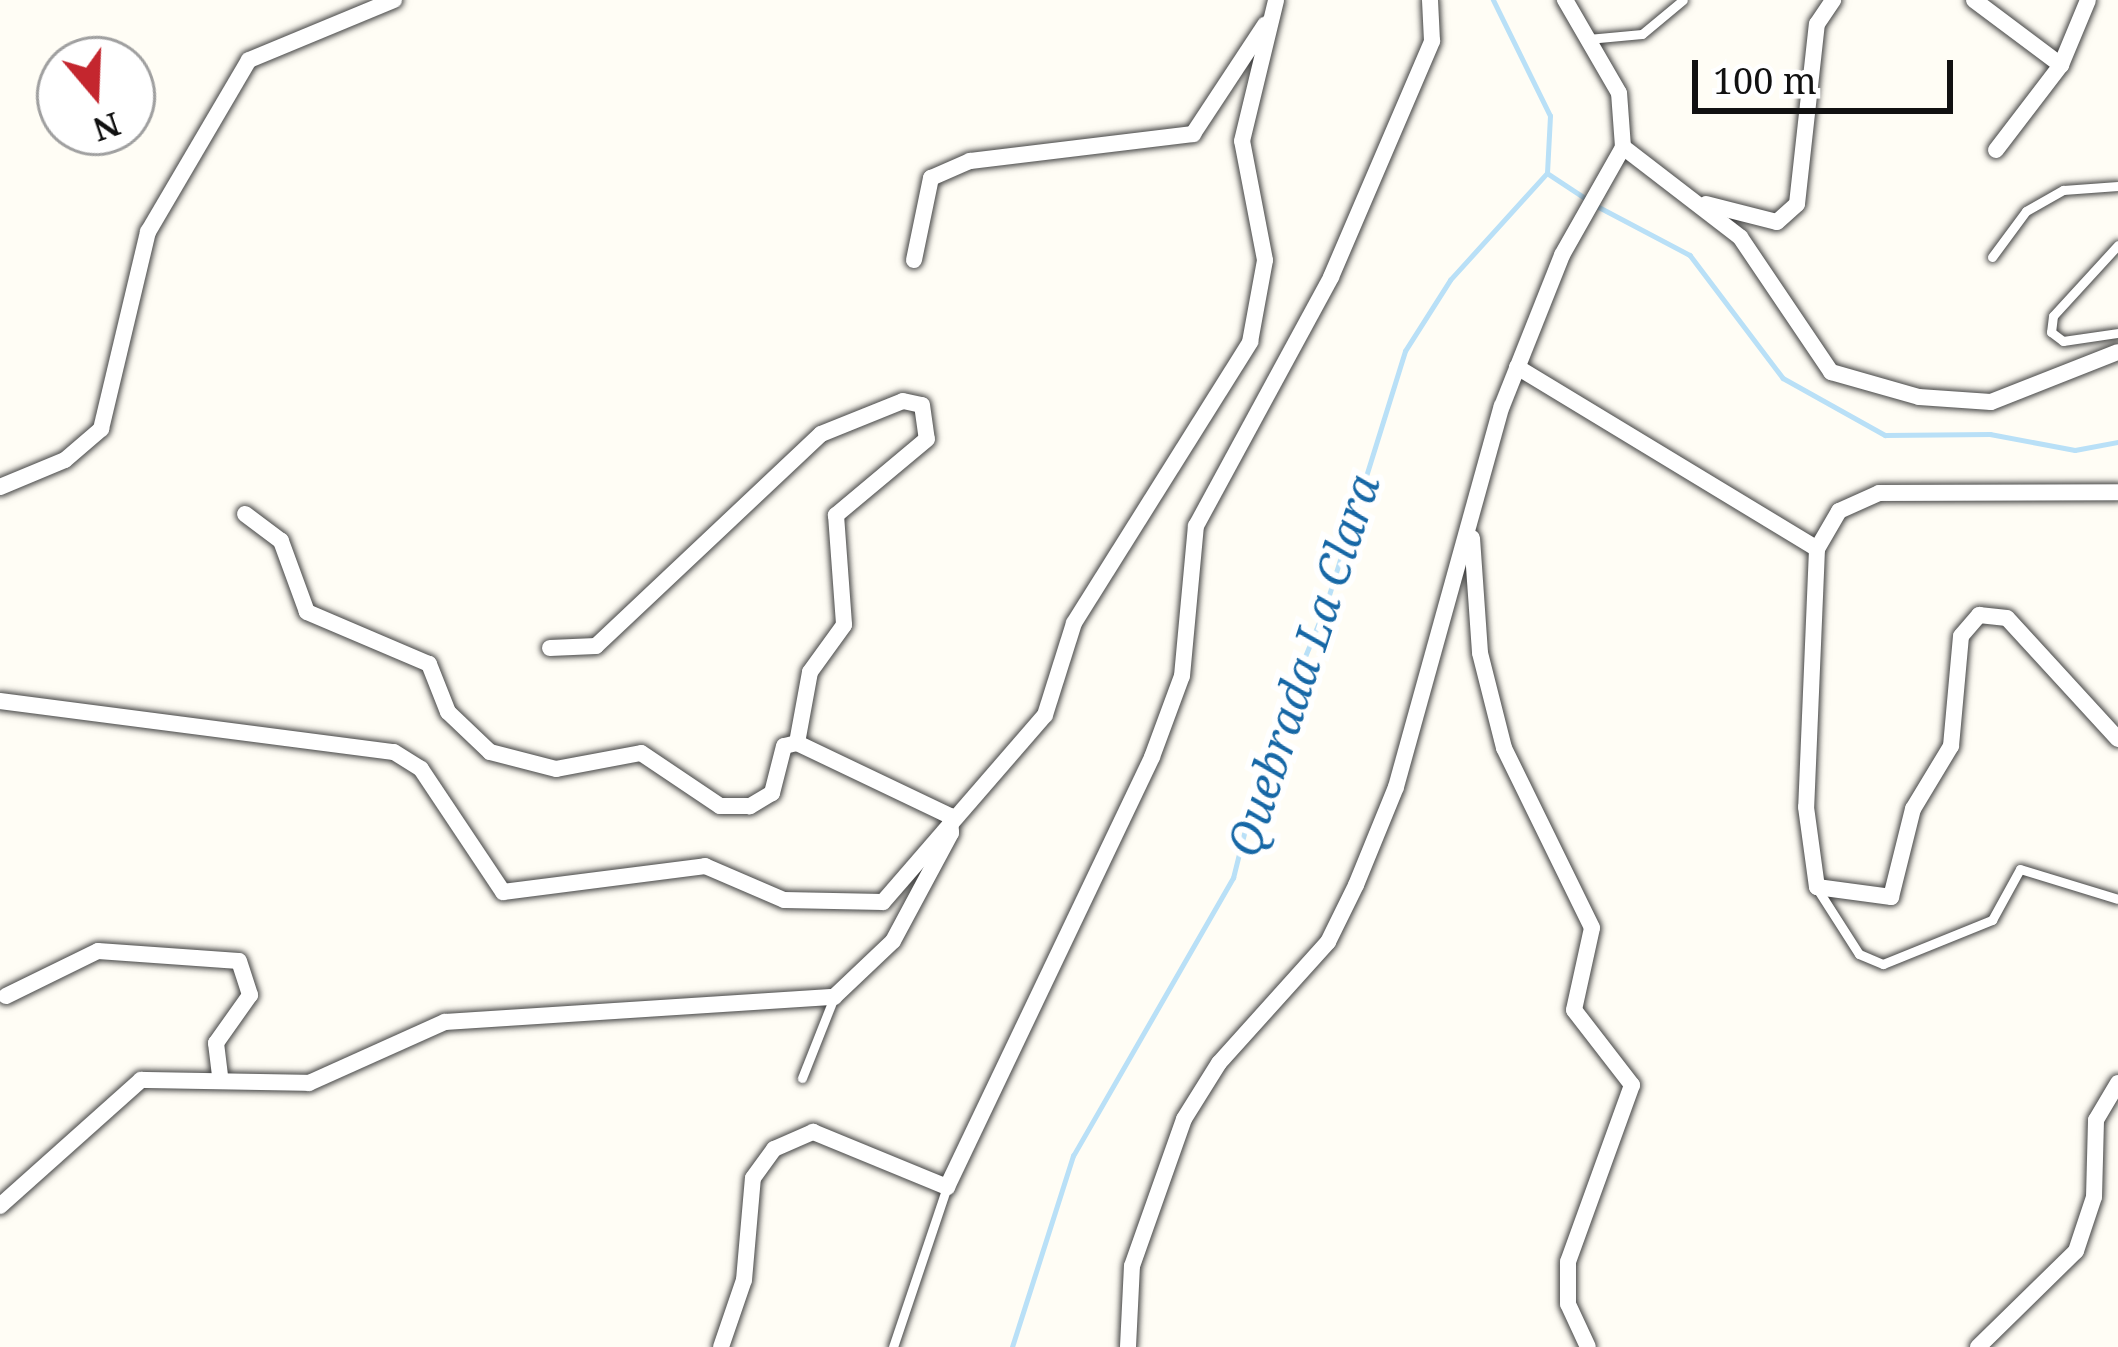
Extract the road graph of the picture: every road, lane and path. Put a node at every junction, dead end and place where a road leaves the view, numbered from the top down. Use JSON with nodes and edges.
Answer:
{"nodes":[{"id":1,"x":394,"y":0,"type":"edge"},
{"id":2,"x":1430,"y":0,"type":"edge"},
{"id":3,"x":1565,"y":0,"type":"edge"},
{"id":4,"x":1683,"y":0,"type":"edge"},
{"id":5,"x":1833,"y":0,"type":"edge"},
{"id":6,"x":1974,"y":0,"type":"edge"},
{"id":7,"x":2089,"y":0,"type":"edge"},
{"id":8,"x":1275,"y":7,"type":"edge"},
{"id":9,"x":1588,"y":39,"type":"junction"},
{"id":10,"x":2061,"y":65,"type":"junction"},
{"id":11,"x":1623,"y":147,"type":"junction"},
{"id":12,"x":1996,"y":151,"type":"dead end"},
{"id":13,"x":2118,"y":186,"type":"edge"},
{"id":14,"x":1696,"y":202,"type":"junction"},
{"id":15,"x":2118,"y":245,"type":"edge"},
{"id":16,"x":1992,"y":257,"type":"dead end"},
{"id":17,"x":914,"y":260,"type":"dead end"},
{"id":18,"x":2118,"y":333,"type":"edge"},
{"id":19,"x":2118,"y":352,"type":"edge"},
{"id":20,"x":1517,"y":367,"type":"junction"},
{"id":21,"x":0,"y":487,"type":"edge"},
{"id":22,"x":2118,"y":492,"type":"edge"},
{"id":23,"x":245,"y":514,"type":"dead end"},
{"id":24,"x":1472,"y":536,"type":"junction"},
{"id":25,"x":1817,"y":548,"type":"junction"},
{"id":26,"x":550,"y":648,"type":"dead end"},
{"id":27,"x":0,"y":701,"type":"edge"},
{"id":28,"x":2118,"y":739,"type":"edge"},
{"id":29,"x":797,"y":743,"type":"junction"},
{"id":30,"x":950,"y":816,"type":"junction"},
{"id":31,"x":1817,"y":887,"type":"junction"},
{"id":32,"x":2118,"y":899,"type":"edge"},
{"id":33,"x":6,"y":996,"type":"dead end"},
{"id":34,"x":834,"y":997,"type":"junction"},
{"id":35,"x":220,"y":1077,"type":"junction"},
{"id":36,"x":802,"y":1078,"type":"dead end"},
{"id":37,"x":2118,"y":1083,"type":"edge"},
{"id":38,"x":947,"y":1187,"type":"junction"},
{"id":39,"x":0,"y":1206,"type":"edge"},
{"id":40,"x":721,"y":1347,"type":"edge"},
{"id":41,"x":893,"y":1347,"type":"edge"},
{"id":42,"x":1128,"y":1347,"type":"edge"},
{"id":43,"x":1588,"y":1347,"type":"edge"},
{"id":44,"x":1978,"y":1347,"type":"edge"}],
"edges":[{"from":1,"to":21,"type":"street"},
{"from":2,"to":38,"type":"street"},
{"from":3,"to":9,"type":"street"},
{"from":4,"to":9,"type":"lane"},
{"from":5,"to":14,"type":"street"},
{"from":6,"to":10,"type":"street"},
{"from":7,"to":10,"type":"street"},
{"from":8,"to":17,"type":"street"},
{"from":8,"to":30,"type":"street"},
{"from":9,"to":11,"type":"street"},
{"from":10,"to":12,"type":"street"},
{"from":11,"to":14,"type":"street"},
{"from":11,"to":20,"type":"street"},
{"from":13,"to":16,"type":"lane"},
{"from":14,"to":19,"type":"street"},
{"from":15,"to":18,"type":"lane"},
{"from":20,"to":24,"type":"street"},
{"from":20,"to":25,"type":"street"},
{"from":22,"to":25,"type":"street"},
{"from":23,"to":29,"type":"street"},
{"from":24,"to":42,"type":"street"},
{"from":24,"to":43,"type":"street"},
{"from":25,"to":31,"type":"street"},
{"from":26,"to":29,"type":"street"},
{"from":27,"to":30,"type":"street"},
{"from":28,"to":31,"type":"street"},
{"from":29,"to":30,"type":"street"},
{"from":30,"to":34,"type":"street"},
{"from":31,"to":32,"type":"lane"},
{"from":33,"to":35,"type":"street"},
{"from":34,"to":35,"type":"street"},
{"from":34,"to":36,"type":"lane"},
{"from":35,"to":39,"type":"street"},
{"from":37,"to":44,"type":"street"},
{"from":38,"to":40,"type":"street"},
{"from":38,"to":41,"type":"lane"}]}
